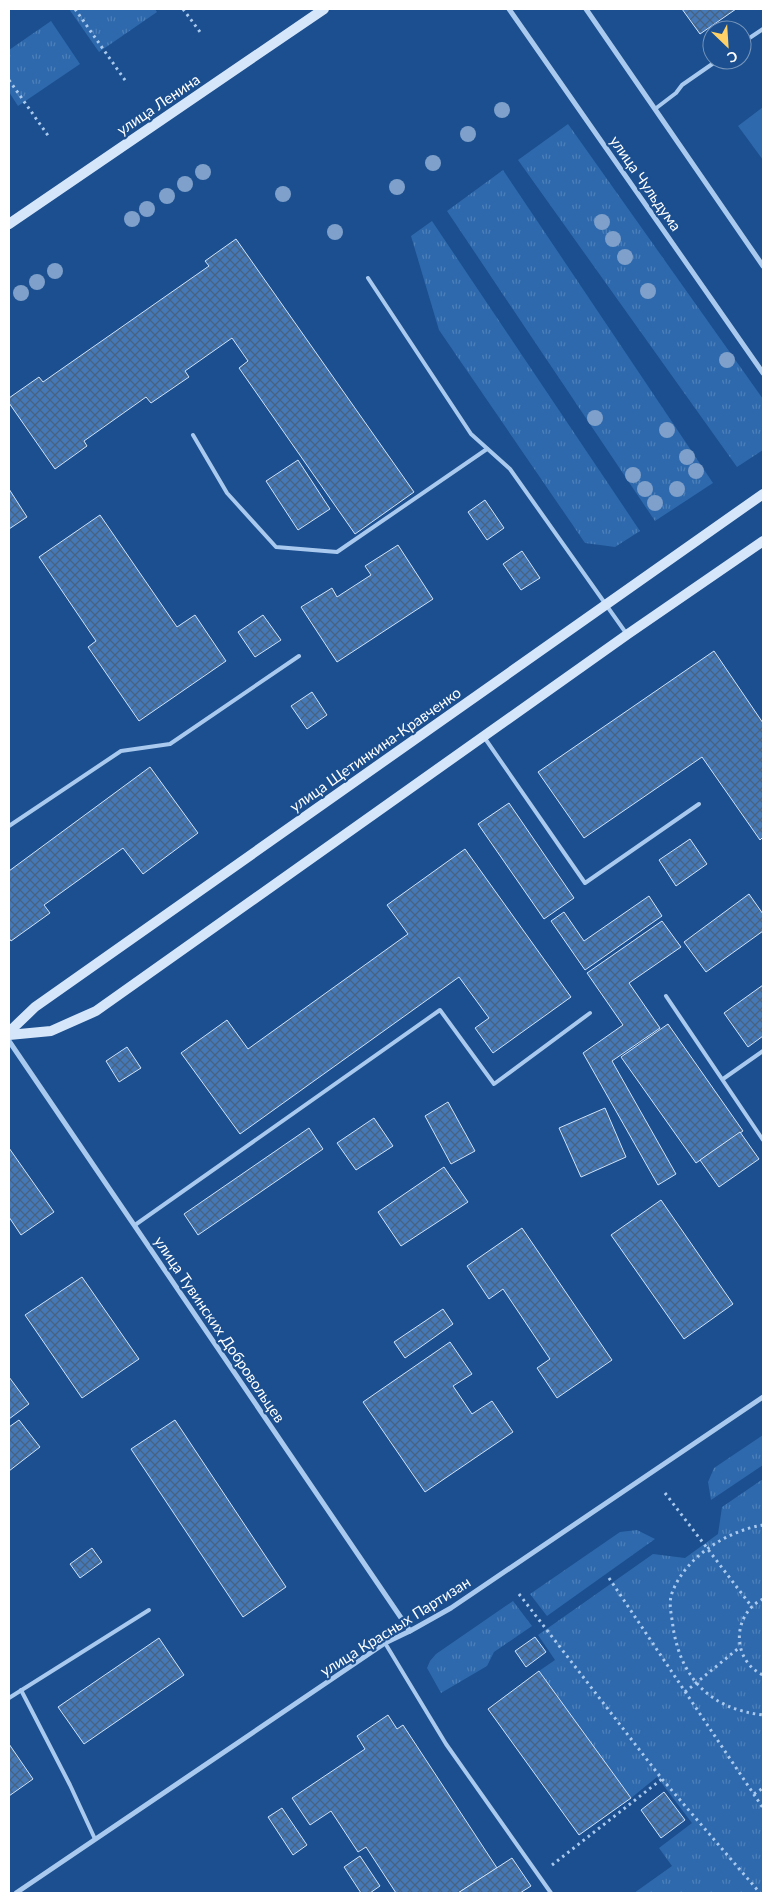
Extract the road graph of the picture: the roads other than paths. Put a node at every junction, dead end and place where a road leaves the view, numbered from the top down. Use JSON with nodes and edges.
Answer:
{"nodes":[{"id":1,"x":324,"y":9,"type":"edge"},
{"id":2,"x":509,"y":9,"type":"edge"},
{"id":3,"x":586,"y":9,"type":"edge"},
{"id":4,"x":763,"y":28,"type":"edge"},
{"id":5,"x":752,"y":36,"type":"edge"},
{"id":6,"x":704,"y":70,"type":"edge"},
{"id":7,"x":655,"y":109,"type":"junction"},
{"id":8,"x":9,"y":224,"type":"edge"},
{"id":9,"x":763,"y":266,"type":"edge"},
{"id":10,"x":368,"y":278,"type":"dead end"},
{"id":11,"x":763,"y":372,"type":"edge"},
{"id":12,"x":193,"y":435,"type":"dead end"},
{"id":13,"x":487,"y":449,"type":"junction"},
{"id":14,"x":763,"y":494,"type":"edge"},
{"id":15,"x":763,"y":540,"type":"edge"},
{"id":16,"x":607,"y":604,"type":"junction"},
{"id":17,"x":628,"y":634,"type":"junction"},
{"id":18,"x":299,"y":656,"type":"dead end"},
{"id":19,"x":484,"y":737,"type":"junction"},
{"id":20,"x":699,"y":804,"type":"dead end"},
{"id":21,"x":9,"y":826,"type":"edge"},
{"id":22,"x":666,"y":996,"type":"dead end"},
{"id":23,"x":590,"y":1013,"type":"dead end"},
{"id":24,"x":9,"y":1034,"type":"edge"},
{"id":25,"x":9,"y":1041,"type":"edge"},
{"id":26,"x":763,"y":1050,"type":"edge"},
{"id":27,"x":722,"y":1079,"type":"junction"},
{"id":28,"x":763,"y":1140,"type":"edge"},
{"id":29,"x":134,"y":1225,"type":"junction"},
{"id":30,"x":763,"y":1397,"type":"edge"},
{"id":31,"x":149,"y":1610,"type":"dead end"},
{"id":32,"x":410,"y":1631,"type":"junction"},
{"id":33,"x":385,"y":1643,"type":"junction"},
{"id":34,"x":22,"y":1690,"type":"junction"},
{"id":35,"x":9,"y":1698,"type":"edge"},
{"id":36,"x":95,"y":1839,"type":"junction"},
{"id":37,"x":16,"y":1893,"type":"edge"},
{"id":38,"x":551,"y":1893,"type":"edge"}],
"edges":[{"from":1,"to":8,"type":"street","name":"улица Ленина"},
{"from":2,"to":11,"type":"street","name":"улица Чульдума"},
{"from":3,"to":7,"type":"street"},
{"from":4,"to":5,"type":"lane"},
{"from":6,"to":7,"type":"lane"},
{"from":7,"to":9,"type":"street"},
{"from":10,"to":13,"type":"lane"},
{"from":12,"to":13,"type":"lane"},
{"from":13,"to":16,"type":"lane"},
{"from":14,"to":16,"type":"street","name":"улица Щетинкина-Кравченко"},
{"from":15,"to":17,"type":"street","name":"улица Щетинкина-Кравченко"},
{"from":16,"to":17,"type":"lane"},
{"from":16,"to":24,"type":"street","name":"улица Щетинкина-Кравченко"},
{"from":17,"to":19,"type":"street","name":"улица Щетинкина-Кравченко"},
{"from":18,"to":21,"type":"lane"},
{"from":19,"to":20,"type":"lane"},
{"from":19,"to":24,"type":"street","name":"улица Щетинкина-Кравченко"},
{"from":22,"to":27,"type":"lane"},
{"from":23,"to":29,"type":"lane"},
{"from":25,"to":29,"type":"street","name":"улица Тувинских Добровольцев"},
{"from":26,"to":27,"type":"lane"},
{"from":27,"to":28,"type":"lane"},
{"from":29,"to":32,"type":"street","name":"улица Тувинских Добровольцев"},
{"from":30,"to":32,"type":"street","name":"улица Красных Партизан"},
{"from":31,"to":34,"type":"lane"},
{"from":32,"to":33,"type":"street","name":"улица Красных Партизан"},
{"from":33,"to":36,"type":"street","name":"улица Красных Партизан"},
{"from":33,"to":38,"type":"lane"},
{"from":34,"to":35,"type":"lane"},
{"from":34,"to":36,"type":"lane"},
{"from":36,"to":37,"type":"street","name":"улица Красных Партизан"}]}
